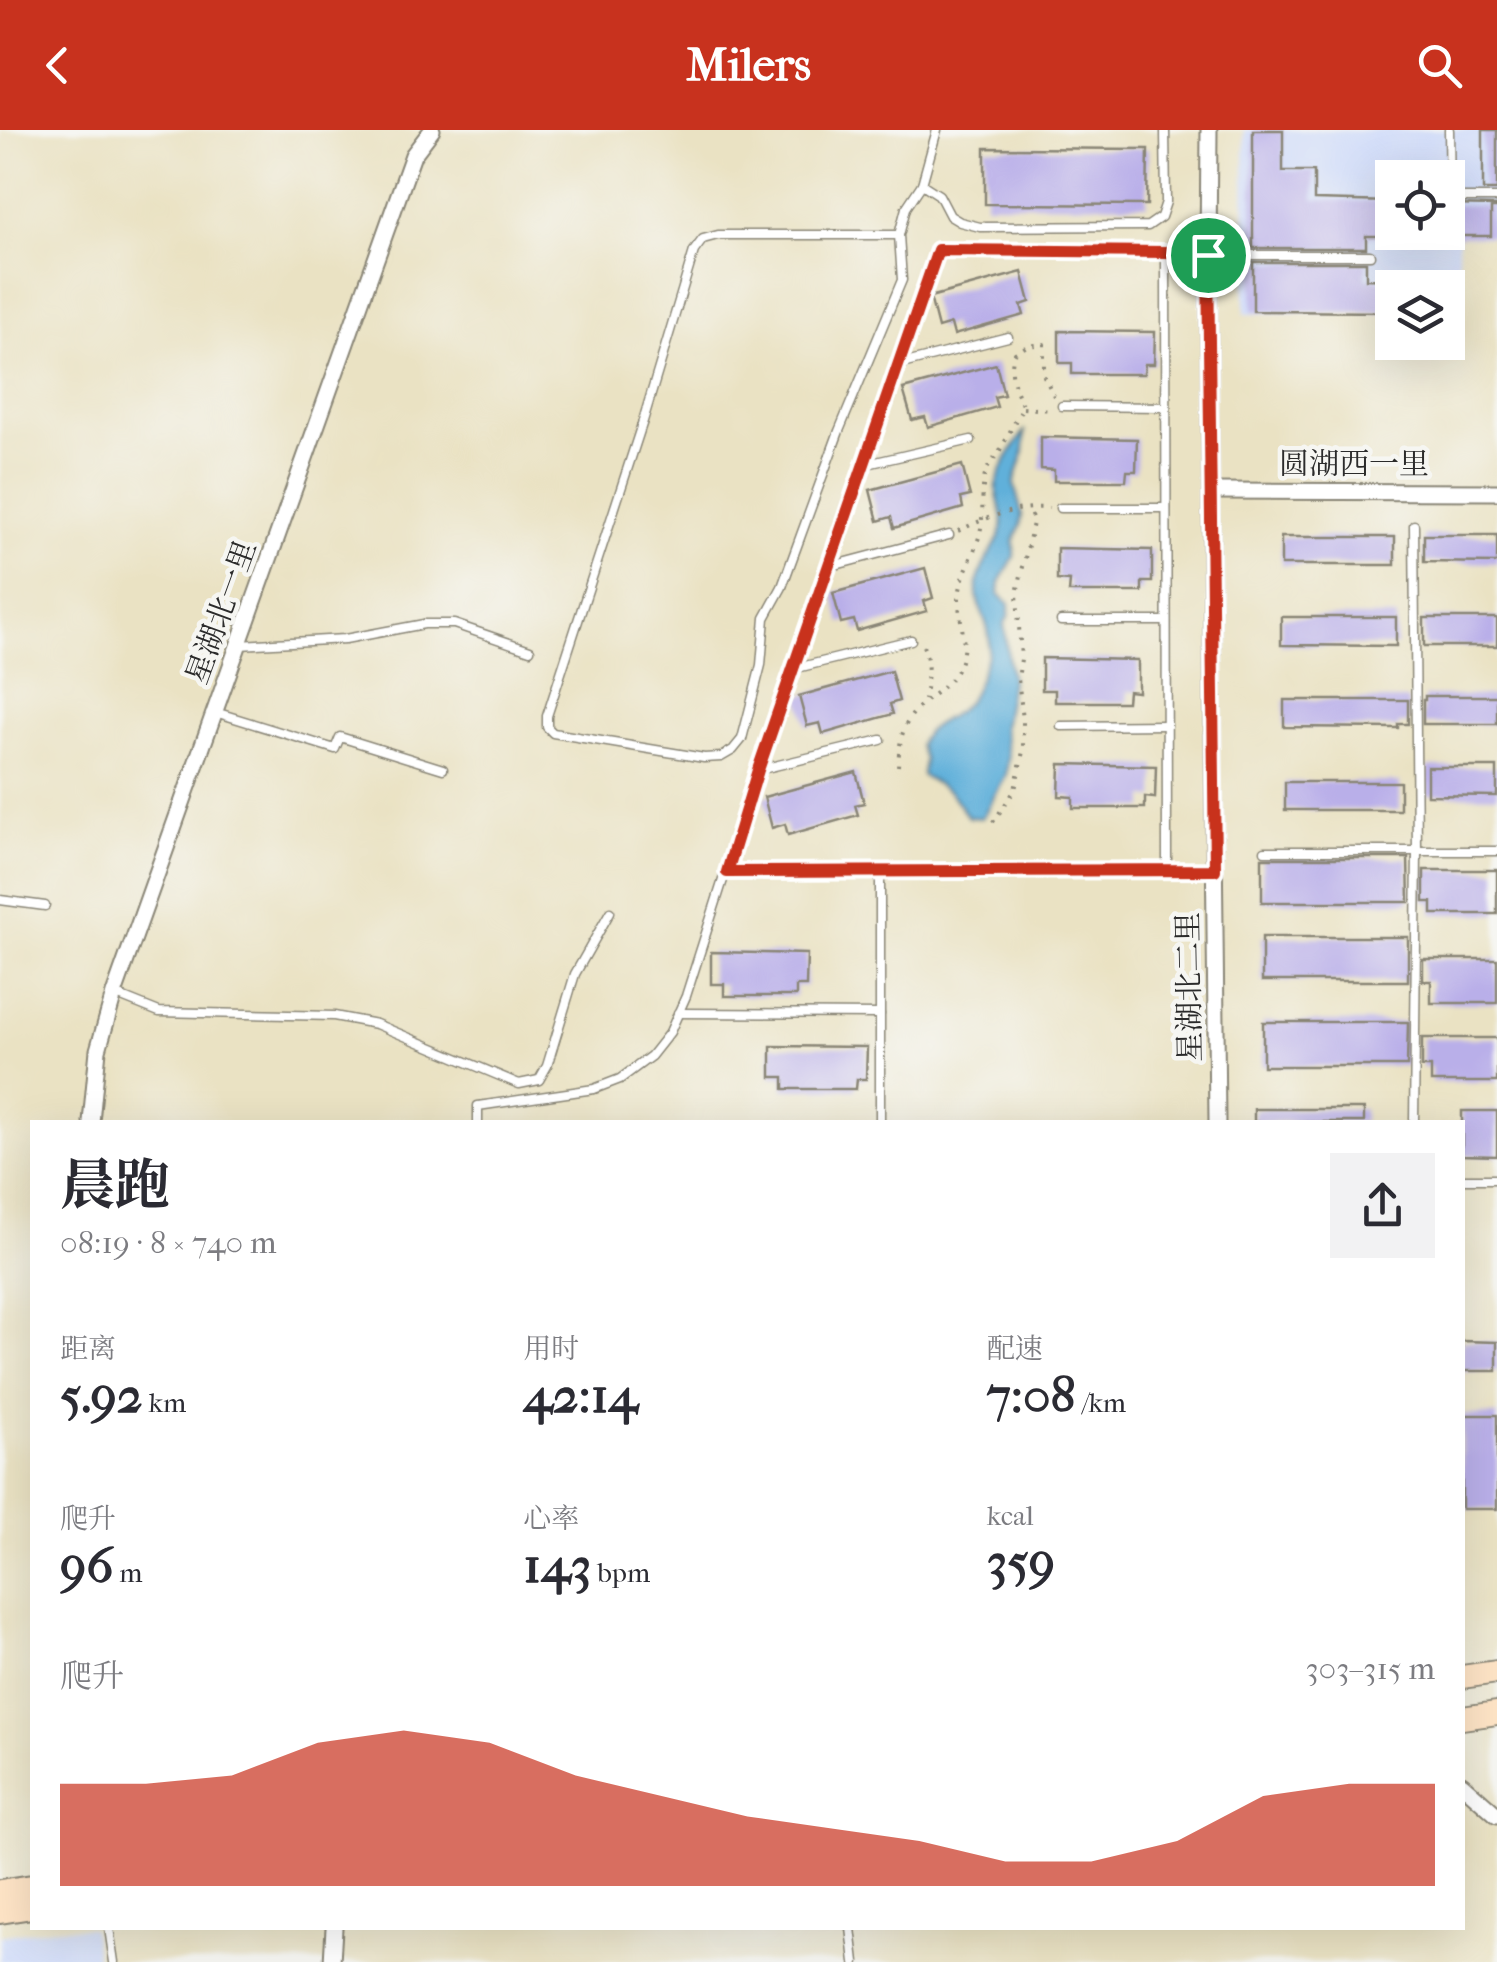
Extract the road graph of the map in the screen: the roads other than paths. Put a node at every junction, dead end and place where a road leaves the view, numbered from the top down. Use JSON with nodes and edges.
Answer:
{"nodes":[{"id":1,"x":432,"y":130,"type":"edge"},
{"id":2,"x":937,"y":130,"type":"edge"},
{"id":3,"x":1165,"y":130,"type":"edge"},
{"id":4,"x":1209,"y":130,"type":"edge"},
{"id":5,"x":1449,"y":130,"type":"edge"},
{"id":6,"x":922,"y":184,"type":"junction"},
{"id":7,"x":1497,"y":198,"type":"edge"},
{"id":8,"x":899,"y":235,"type":"junction"},
{"id":9,"x":1166,"y":252,"type":"junction"},
{"id":10,"x":1208,"y":255,"type":"junction"},
{"id":11,"x":1370,"y":256,"type":"dead end"},
{"id":12,"x":1008,"y":337,"type":"dead end"},
{"id":13,"x":898,"y":365,"type":"junction"},
{"id":14,"x":1062,"y":406,"type":"road end"},
{"id":15,"x":1165,"y":408,"type":"junction"},
{"id":16,"x":971,"y":440,"type":"dead end"},
{"id":17,"x":863,"y":465,"type":"junction"},
{"id":18,"x":1211,"y":492,"type":"junction"},
{"id":19,"x":1497,"y":492,"type":"edge"},
{"id":20,"x":1060,"y":508,"type":"road end"},
{"id":21,"x":1166,"y":508,"type":"junction"},
{"id":22,"x":1414,"y":525,"type":"dead end"},
{"id":23,"x":949,"y":536,"type":"road end"},
{"id":24,"x":828,"y":567,"type":"junction"},
{"id":25,"x":1061,"y":621,"type":"dead end"},
{"id":26,"x":1166,"y":621,"type":"junction"},
{"id":27,"x":911,"y":640,"type":"road end"},
{"id":28,"x":239,"y":644,"type":"junction"},
{"id":29,"x":530,"y":650,"type":"dead end"},
{"id":30,"x":793,"y":668,"type":"junction"},
{"id":31,"x":215,"y":712,"type":"junction"},
{"id":32,"x":1167,"y":725,"type":"junction"},
{"id":33,"x":1061,"y":726,"type":"dead end"},
{"id":34,"x":881,"y":740,"type":"dead end"},
{"id":35,"x":443,"y":769,"type":"dead end"},
{"id":36,"x":758,"y":770,"type":"junction"},
{"id":37,"x":1265,"y":851,"type":"dead end"},
{"id":38,"x":1417,"y":851,"type":"junction"},
{"id":39,"x":1497,"y":851,"type":"edge"},
{"id":40,"x":1167,"y":870,"type":"junction"},
{"id":41,"x":1215,"y":870,"type":"junction"},
{"id":42,"x":880,"y":871,"type":"junction"},
{"id":43,"x":727,"y":872,"type":"junction"},
{"id":44,"x":0,"y":900,"type":"edge"},
{"id":45,"x":45,"y":906,"type":"dead end"},
{"id":46,"x":610,"y":912,"type":"dead end"},
{"id":47,"x":114,"y":994,"type":"junction"},
{"id":48,"x":678,"y":1012,"type":"junction"},
{"id":49,"x":880,"y":1014,"type":"junction"},
{"id":50,"x":91,"y":1120,"type":"edge"},
{"id":51,"x":478,"y":1120,"type":"edge"},
{"id":52,"x":880,"y":1120,"type":"edge"},
{"id":53,"x":1218,"y":1120,"type":"edge"},
{"id":54,"x":1414,"y":1120,"type":"edge"},
{"id":55,"x":1465,"y":1179,"type":"edge"},
{"id":56,"x":1497,"y":1179,"type":"edge"},
{"id":57,"x":1497,"y":1672,"type":"edge"},
{"id":58,"x":1465,"y":1676,"type":"edge"},
{"id":59,"x":1497,"y":1714,"type":"edge"},
{"id":60,"x":1465,"y":1718,"type":"edge"},
{"id":61,"x":1465,"y":1787,"type":"edge"},
{"id":62,"x":1497,"y":1815,"type":"edge"},
{"id":63,"x":30,"y":1886,"type":"edge"},
{"id":64,"x":0,"y":1891,"type":"edge"},
{"id":65,"x":30,"y":1908,"type":"edge"},
{"id":66,"x":0,"y":1912,"type":"edge"},
{"id":67,"x":109,"y":1930,"type":"edge"},
{"id":68,"x":334,"y":1930,"type":"edge"},
{"id":69,"x":851,"y":1930,"type":"edge"},
{"id":70,"x":114,"y":1962,"type":"edge"},
{"id":71,"x":332,"y":1962,"type":"edge"},
{"id":72,"x":855,"y":1962,"type":"edge"}],
"edges":[{"from":1,"to":28,"type":"street","name":"星湖北一里"},
{"from":2,"to":6,"type":"lane"},
{"from":3,"to":6,"type":"lane"},
{"from":4,"to":10,"type":"street","name":"星湖北二里"},
{"from":5,"to":7,"type":"lane"},
{"from":6,"to":8,"type":"lane"},
{"from":8,"to":8,"type":"lane"},
{"from":9,"to":10,"type":"lane"},
{"from":9,"to":13,"type":"lane"},
{"from":9,"to":15,"type":"lane"},
{"from":10,"to":11,"type":"lane"},
{"from":10,"to":18,"type":"street","name":"星湖北二里"},
{"from":12,"to":13,"type":"lane"},
{"from":13,"to":17,"type":"lane"},
{"from":14,"to":15,"type":"lane"},
{"from":15,"to":21,"type":"lane"},
{"from":16,"to":17,"type":"lane"},
{"from":17,"to":24,"type":"lane"},
{"from":18,"to":19,"type":"street","name":"圆湖西一里"},
{"from":18,"to":41,"type":"street","name":"星湖北二里"},
{"from":20,"to":21,"type":"lane"},
{"from":21,"to":26,"type":"lane"},
{"from":22,"to":38,"type":"lane"},
{"from":23,"to":24,"type":"lane"},
{"from":24,"to":30,"type":"lane"},
{"from":25,"to":26,"type":"lane"},
{"from":26,"to":32,"type":"lane"},
{"from":27,"to":30,"type":"lane"},
{"from":28,"to":29,"type":"lane"},
{"from":28,"to":31,"type":"street","name":"星湖北一里"},
{"from":30,"to":36,"type":"lane"},
{"from":31,"to":35,"type":"lane"},
{"from":31,"to":47,"type":"street","name":"星湖北一里"},
{"from":32,"to":33,"type":"lane"},
{"from":32,"to":40,"type":"lane"},
{"from":34,"to":36,"type":"lane"},
{"from":36,"to":43,"type":"lane"},
{"from":37,"to":38,"type":"lane"},
{"from":38,"to":39,"type":"lane"},
{"from":38,"to":54,"type":"lane"},
{"from":40,"to":41,"type":"lane"},
{"from":40,"to":42,"type":"lane"},
{"from":41,"to":53,"type":"street","name":"星湖北二里"},
{"from":42,"to":43,"type":"lane"},
{"from":42,"to":49,"type":"lane"},
{"from":43,"to":48,"type":"lane"},
{"from":44,"to":45,"type":"lane"},
{"from":46,"to":47,"type":"lane"},
{"from":47,"to":50,"type":"street","name":"星湖北一里"},
{"from":48,"to":49,"type":"lane"},
{"from":48,"to":51,"type":"lane"},
{"from":49,"to":52,"type":"lane"},
{"from":55,"to":56,"type":"lane"},
{"from":57,"to":58,"type":"main road"},
{"from":59,"to":60,"type":"main road"},
{"from":61,"to":62,"type":"street"},
{"from":63,"to":64,"type":"main road"},
{"from":65,"to":66,"type":"main road"},
{"from":67,"to":70,"type":"lane"},
{"from":68,"to":71,"type":"street"},
{"from":69,"to":72,"type":"lane"}]}
